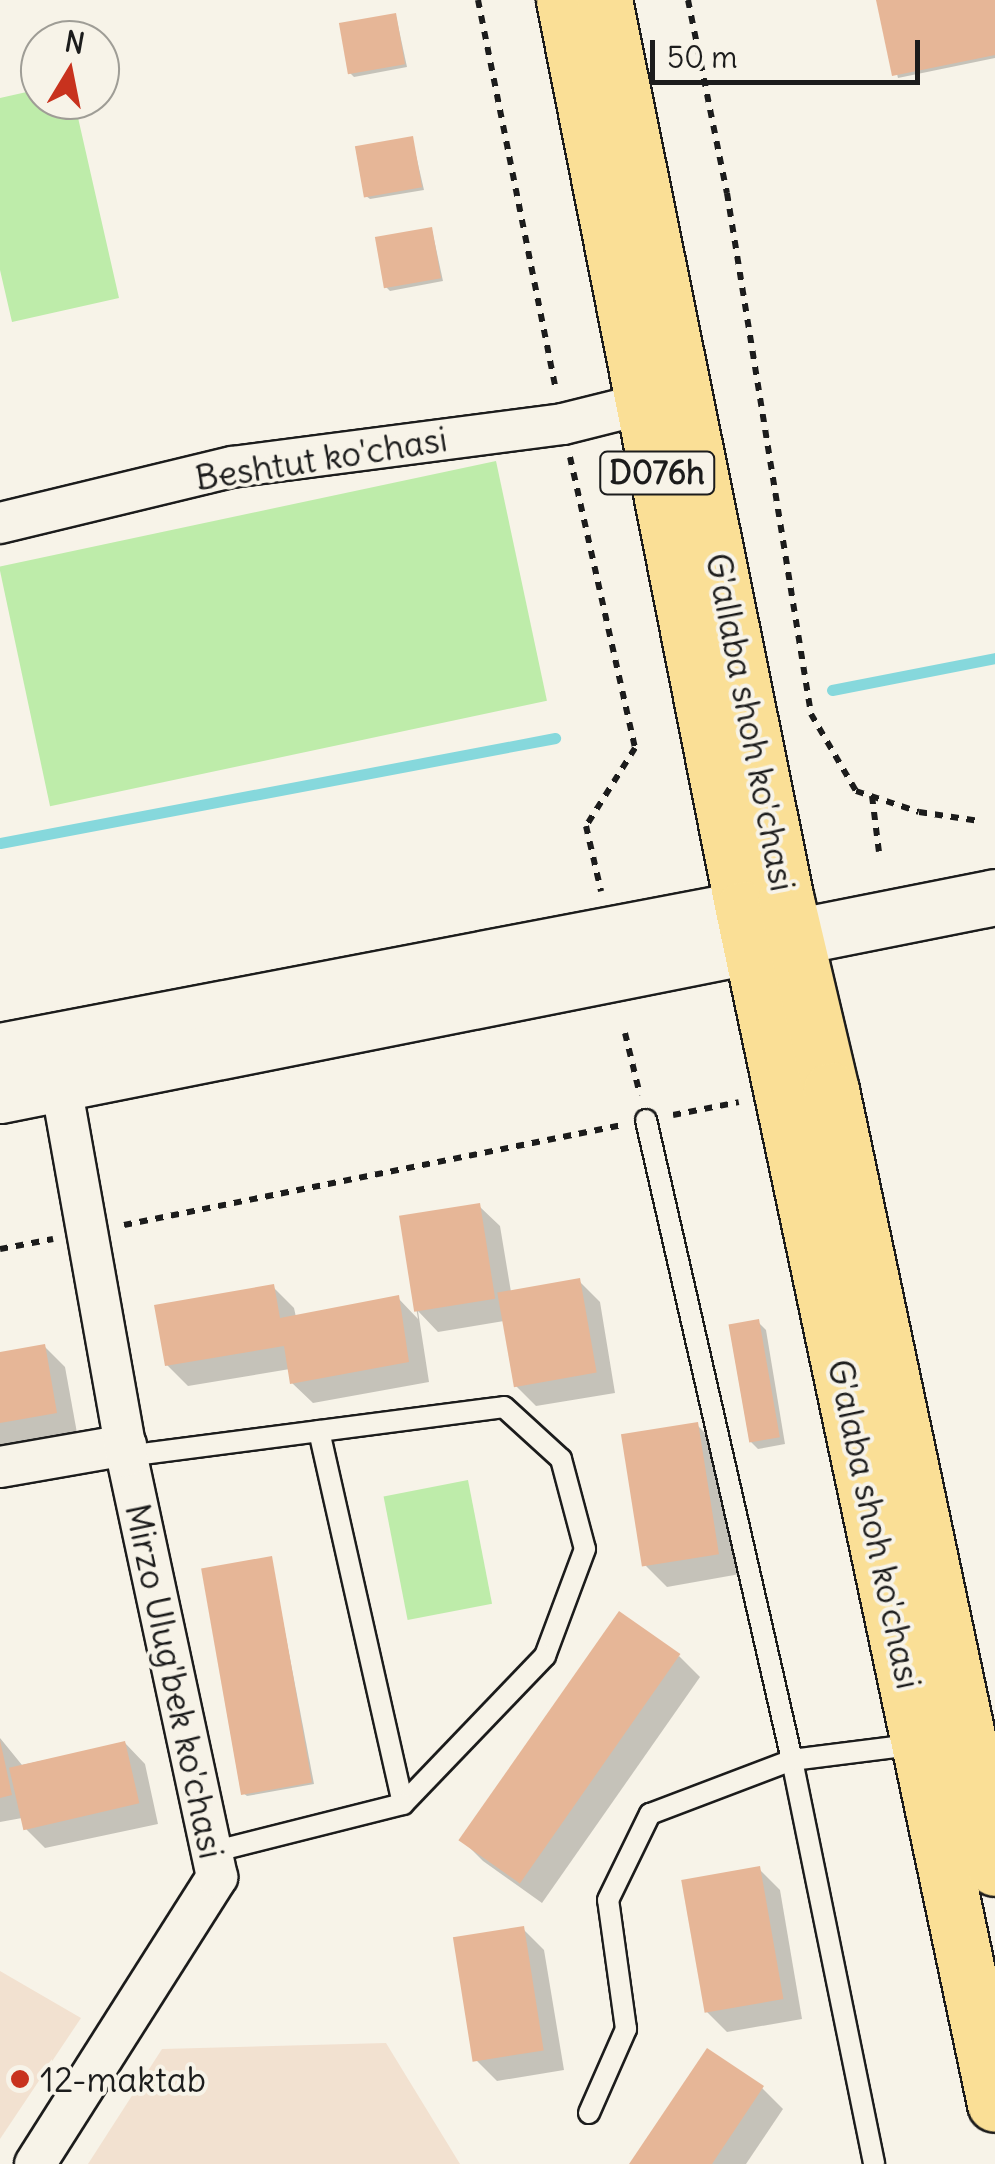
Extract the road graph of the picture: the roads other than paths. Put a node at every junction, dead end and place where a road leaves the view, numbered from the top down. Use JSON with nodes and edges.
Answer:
{"nodes":[{"id":1,"x":564,"y":0,"type":"edge"},
{"id":2,"x":604,"y":0,"type":"edge"},
{"id":3,"x":643,"y":404,"type":"junction"},
{"id":4,"x":0,"y":523,"type":"edge"},
{"id":5,"x":987,"y":842,"type":"edge"},
{"id":6,"x":995,"y":898,"type":"edge"},
{"id":7,"x":768,"y":922,"type":"junction"},
{"id":8,"x":38,"y":1058,"type":"edge"},
{"id":9,"x":832,"y":1090,"type":"joint"},
{"id":10,"x":0,"y":1094,"type":"edge"},
{"id":11,"x":646,"y":1120,"type":"road end"},
{"id":12,"x":319,"y":1431,"type":"junction"},
{"id":13,"x":126,"y":1451,"type":"junction"},
{"id":14,"x":0,"y":1467,"type":"edge"},
{"id":15,"x":921,"y":1744,"type":"junction"},
{"id":16,"x":792,"y":1760,"type":"junction"},
{"id":17,"x":403,"y":1804,"type":"junction"},
{"id":18,"x":212,"y":1852,"type":"junction"},
{"id":19,"x":995,"y":1868,"type":"edge"},
{"id":20,"x":995,"y":2104,"type":"edge"},
{"id":21,"x":590,"y":2113,"type":"dead end"},
{"id":22,"x":36,"y":2164,"type":"edge"},
{"id":23,"x":874,"y":2164,"type":"edge"}],
"edges":[{"from":1,"to":3,"type":"main road","name":"G'allaba shoh ko'chasi","number":"D076h"},
{"from":2,"to":7,"type":"main road","name":"G'allaba shoh ko'chasi","number":"D076h"},
{"from":3,"to":4,"type":"street","name":"Beshtut ko'chasi"},
{"from":3,"to":7,"type":"main road","name":"G'allaba shoh ko'chasi","number":"D076h"},
{"from":5,"to":7,"type":"main road"},
{"from":6,"to":7,"type":"main road"},
{"from":7,"to":8,"type":"main road"},
{"from":7,"to":9,"type":"main road","name":"G'allaba shoh ko'chasi"},
{"from":7,"to":15,"type":"main road","name":"G'alaba shoh ko'chasi"},
{"from":8,"to":10,"type":"main road"},
{"from":8,"to":13,"type":"street","name":"Mirzo Ulug'bek ko'chasi"},
{"from":9,"to":19,"type":"main road","name":"G'alaba shoh ko'chasi"},
{"from":11,"to":16,"type":"lane"},
{"from":12,"to":13,"type":"lane"},
{"from":12,"to":17,"type":"lane"},
{"from":12,"to":17,"type":"lane"},
{"from":13,"to":14,"type":"street"},
{"from":13,"to":18,"type":"street","name":"Mirzo Ulug'bek ko'chasi"},
{"from":15,"to":16,"type":"lane"},
{"from":15,"to":20,"type":"main road","name":"G'alaba shoh ko'chasi"},
{"from":16,"to":21,"type":"lane"},
{"from":16,"to":23,"type":"lane"},
{"from":17,"to":18,"type":"lane"},
{"from":18,"to":22,"type":"street","name":"Mirzo Ulug'bek ko'chasi"}]}
